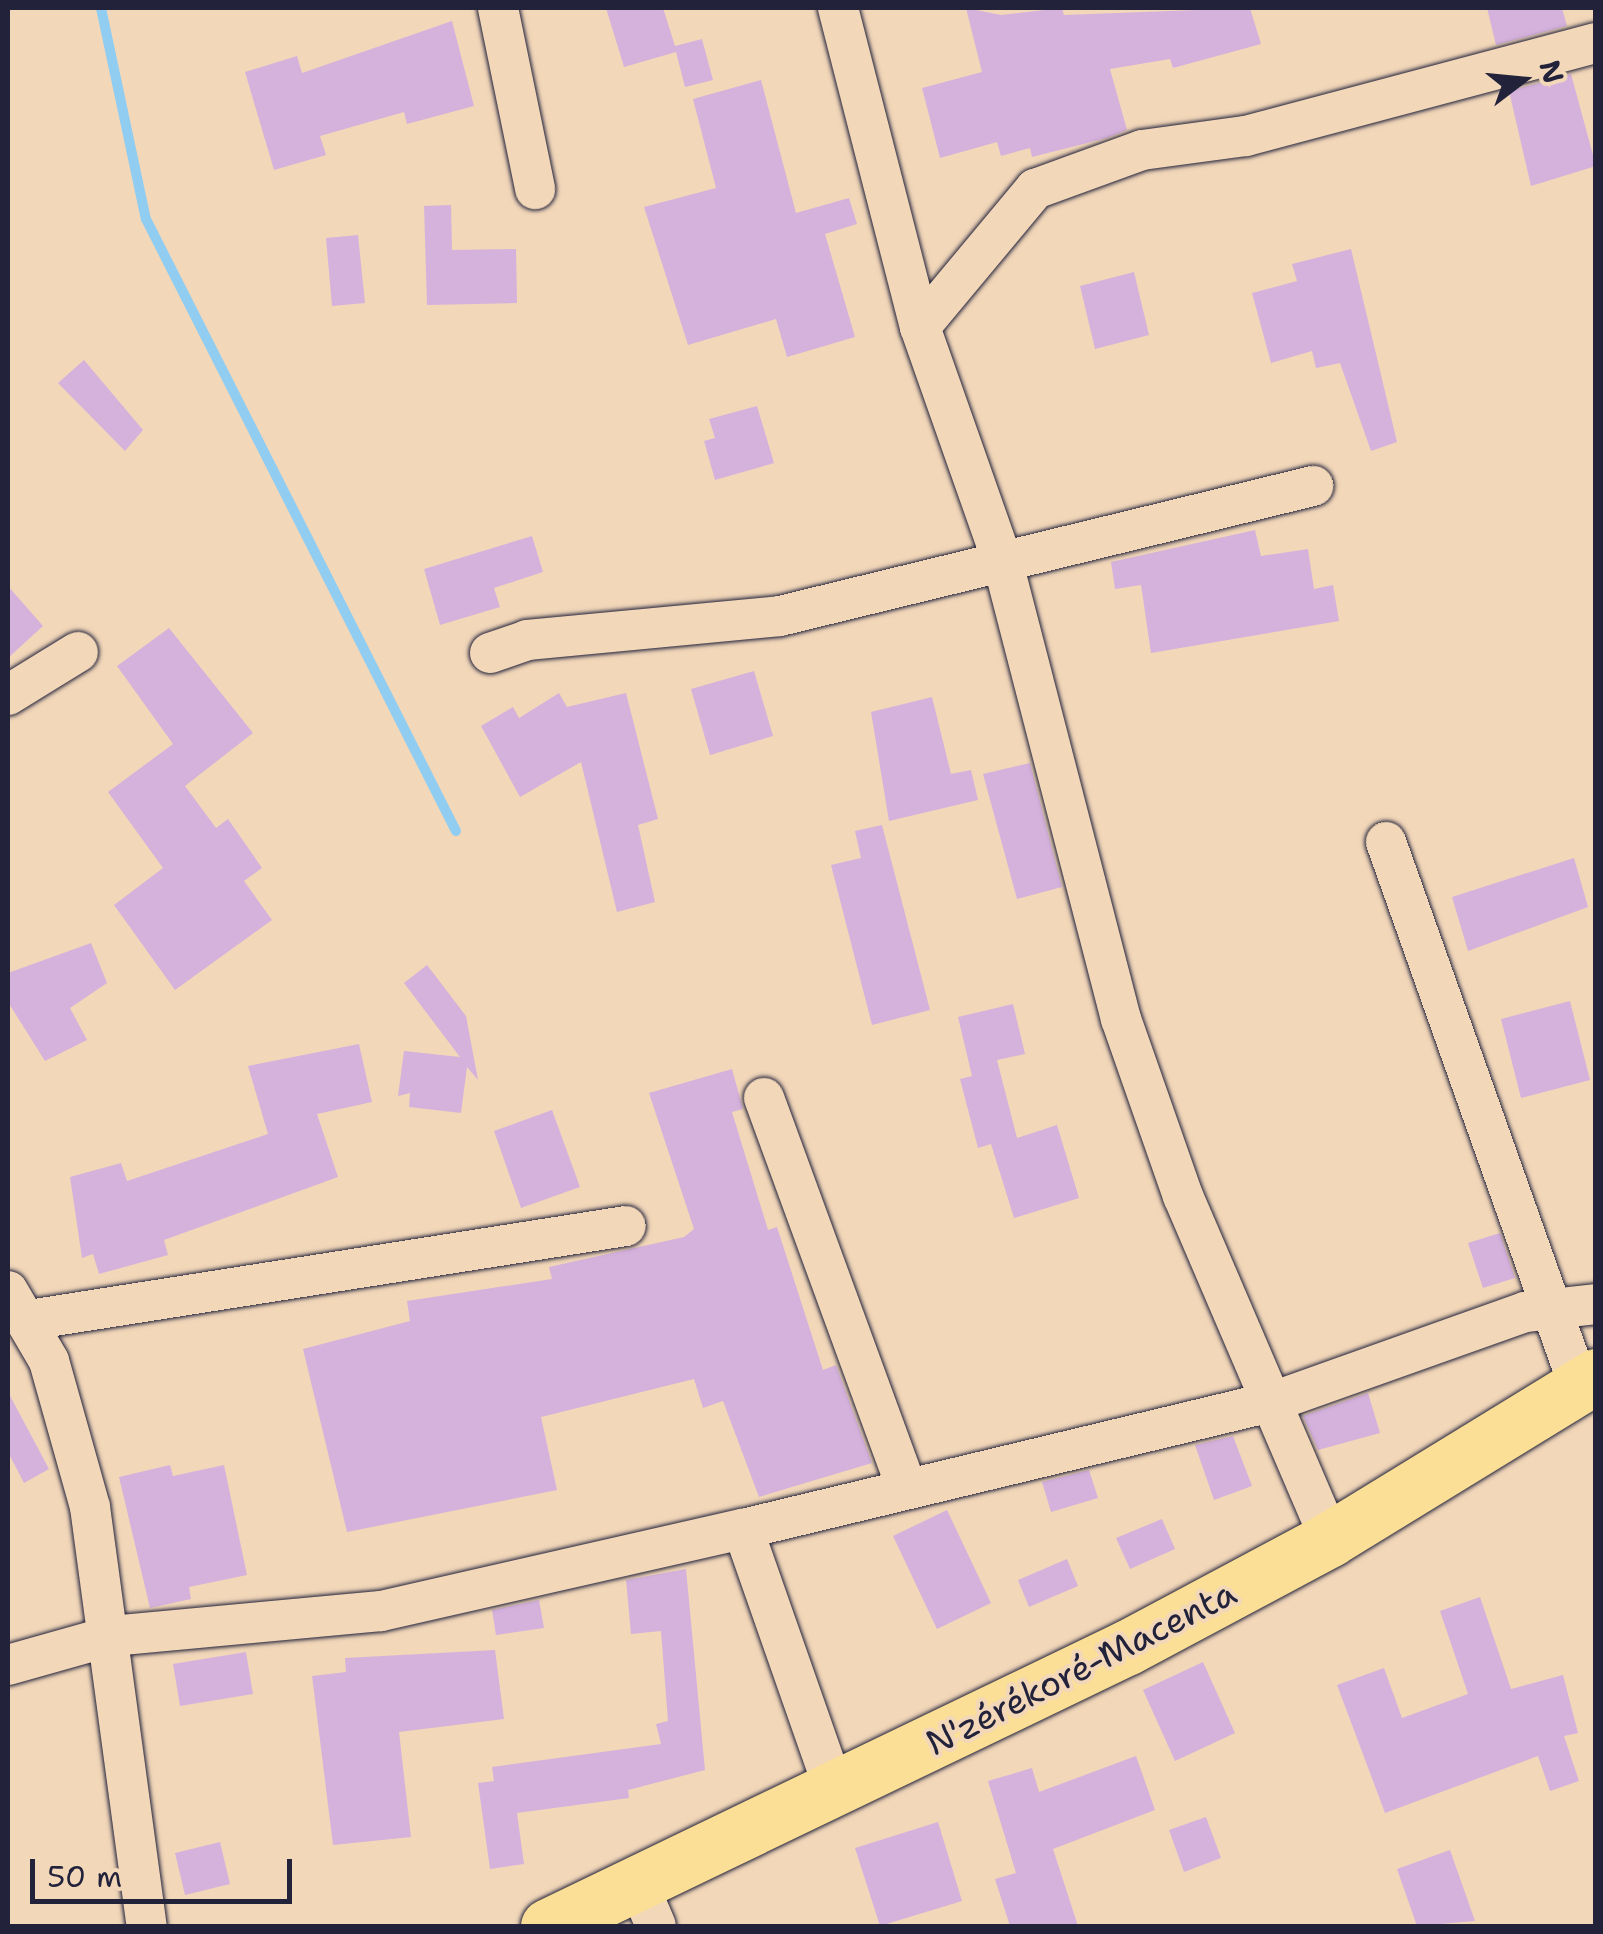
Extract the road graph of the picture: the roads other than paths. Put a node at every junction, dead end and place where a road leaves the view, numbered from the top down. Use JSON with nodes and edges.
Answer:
{"nodes":[{"id":1,"x":498,"y":8,"type":"edge"},
{"id":2,"x":838,"y":8,"type":"edge"},
{"id":3,"x":1596,"y":43,"type":"edge"},
{"id":4,"x":535,"y":189,"type":"dead end"},
{"id":5,"x":920,"y":327,"type":"junction"},
{"id":6,"x":1313,"y":486,"type":"dead end"},
{"id":7,"x":1003,"y":563,"type":"junction"},
{"id":8,"x":78,"y":652,"type":"dead end"},
{"id":9,"x":490,"y":653,"type":"dead end"},
{"id":10,"x":8,"y":695,"type":"edge"},
{"id":11,"x":1386,"y":842,"type":"dead end"},
{"id":12,"x":764,"y":1098,"type":"dead end"},
{"id":13,"x":626,"y":1226,"type":"dead end"},
{"id":14,"x":1596,"y":1304,"type":"edge"},
{"id":15,"x":18,"y":1306,"type":"edge"},
{"id":16,"x":1550,"y":1310,"type":"junction"},
{"id":17,"x":1587,"y":1381,"type":"edge"},
{"id":18,"x":1275,"y":1401,"type":"junction"},
{"id":19,"x":906,"y":1487,"type":"junction"},
{"id":20,"x":744,"y":1529,"type":"junction"},
{"id":21,"x":1330,"y":1539,"type":"junction"},
{"id":22,"x":111,"y":1636,"type":"junction"},
{"id":23,"x":8,"y":1665,"type":"edge"},
{"id":24,"x":834,"y":1792,"type":"junction"},
{"id":25,"x":647,"y":1906,"type":"edge"},
{"id":26,"x":147,"y":1926,"type":"edge"},
{"id":27,"x":548,"y":1926,"type":"edge"}],
"edges":[{"from":1,"to":4,"type":"street"},
{"from":2,"to":5,"type":"street"},
{"from":3,"to":5,"type":"street"},
{"from":5,"to":7,"type":"street"},
{"from":6,"to":7,"type":"street"},
{"from":7,"to":9,"type":"street"},
{"from":7,"to":18,"type":"street"},
{"from":8,"to":10,"type":"street"},
{"from":11,"to":16,"type":"street"},
{"from":12,"to":19,"type":"street"},
{"from":13,"to":15,"type":"street"},
{"from":14,"to":16,"type":"street"},
{"from":15,"to":22,"type":"street"},
{"from":16,"to":17,"type":"street"},
{"from":16,"to":18,"type":"street"},
{"from":17,"to":21,"type":"highway","name":"N'zérékoré-Macenta"},
{"from":18,"to":19,"type":"street"},
{"from":18,"to":21,"type":"street"},
{"from":19,"to":20,"type":"street"},
{"from":20,"to":22,"type":"street"},
{"from":20,"to":24,"type":"street"},
{"from":21,"to":24,"type":"highway","name":"N'zérékoré-Macenta"},
{"from":22,"to":23,"type":"street"},
{"from":22,"to":26,"type":"street"},
{"from":24,"to":25,"type":"highway","name":"N'zérékoré-Macenta"},
{"from":25,"to":27,"type":"highway","name":"N'zérékoré-Macenta"}]}
